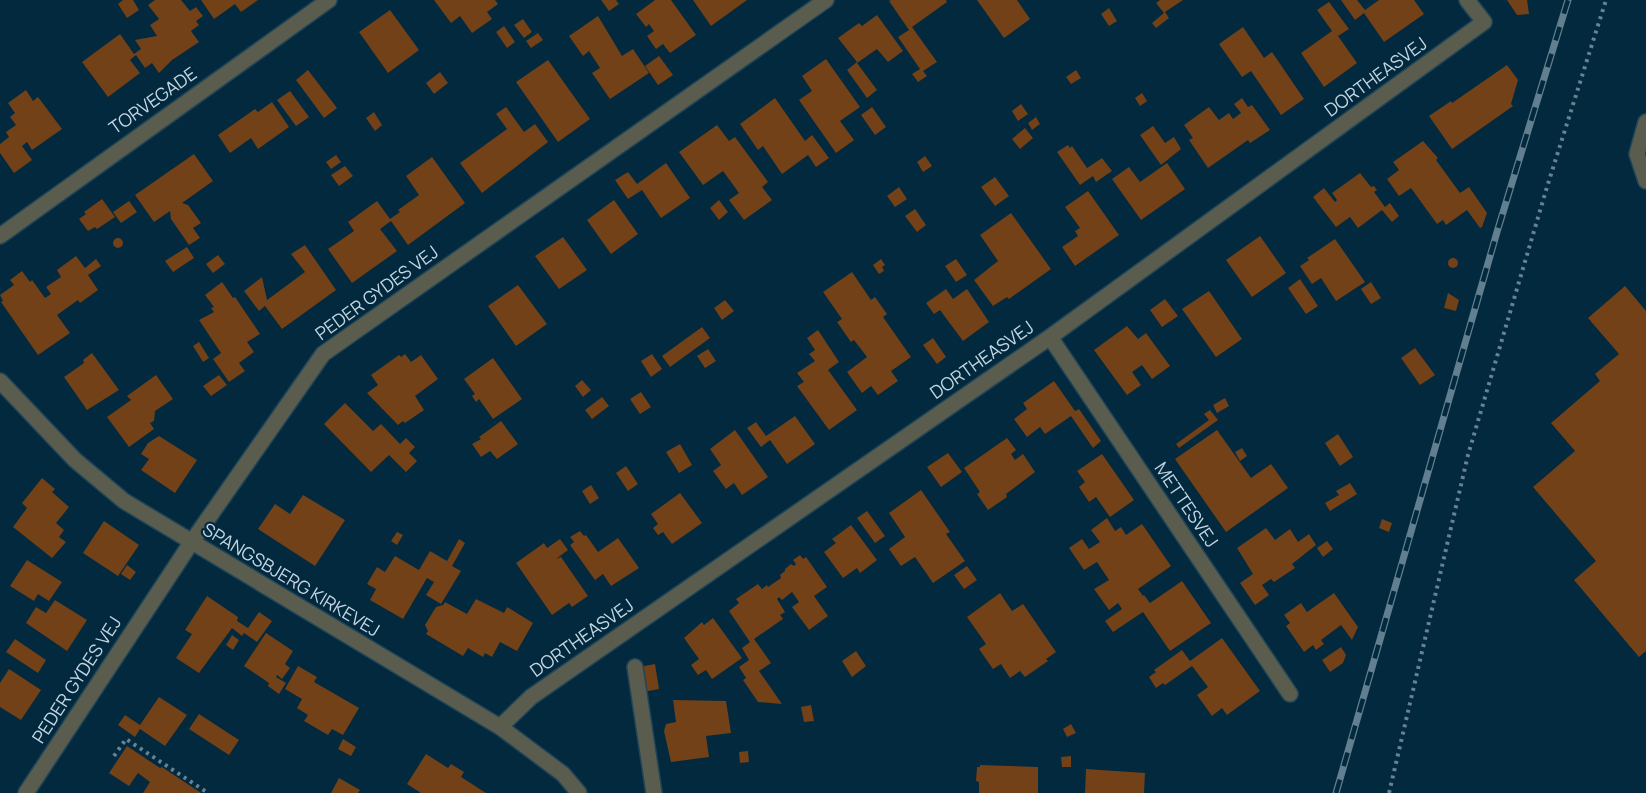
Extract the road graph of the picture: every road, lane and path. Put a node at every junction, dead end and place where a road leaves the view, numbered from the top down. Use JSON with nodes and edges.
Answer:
{"nodes":[{"id":1,"x":328,"y":0,"type":"edge"},
{"id":2,"x":826,"y":0,"type":"edge"},
{"id":3,"x":1467,"y":0,"type":"edge"},
{"id":4,"x":1606,"y":0,"type":"edge"},
{"id":5,"x":1646,"y":122,"type":"edge"},
{"id":6,"x":1646,"y":181,"type":"edge"},
{"id":7,"x":0,"y":236,"type":"edge"},
{"id":8,"x":1050,"y":337,"type":"junction"},
{"id":9,"x":0,"y":381,"type":"edge"},
{"id":10,"x":191,"y":543,"type":"junction"},
{"id":11,"x":635,"y":667,"type":"dead end"},
{"id":12,"x":1290,"y":694,"type":"dead end"},
{"id":13,"x":500,"y":727,"type":"junction"},
{"id":14,"x":114,"y":756,"type":"dead end"},
{"id":15,"x":26,"y":793,"type":"edge"},
{"id":16,"x":208,"y":793,"type":"edge"},
{"id":17,"x":579,"y":793,"type":"edge"},
{"id":18,"x":654,"y":793,"type":"edge"},
{"id":19,"x":1389,"y":793,"type":"edge"}],
"edges":[{"from":1,"to":7,"type":"street","name":"TORVEGADE"},
{"from":2,"to":10,"type":"street","name":"PEDER GYDES VEJ"},
{"from":3,"to":8,"type":"street","name":"DORTHEASVEJ"},
{"from":4,"to":19,"type":"path"},
{"from":5,"to":6,"type":"street"},
{"from":8,"to":12,"type":"street","name":"METTESVEJ"},
{"from":8,"to":13,"type":"street","name":"DORTHEASVEJ"},
{"from":9,"to":10,"type":"street","name":"SPANGSBJERG KIRKEVEJ"},
{"from":10,"to":13,"type":"street","name":"SPANGSBJERG KIRKEVEJ"},
{"from":10,"to":15,"type":"street","name":"PEDER GYDES VEJ"},
{"from":11,"to":18,"type":"street"},
{"from":13,"to":17,"type":"street","name":"SPANGSBJERG KIRKEVEJ"},
{"from":14,"to":16,"type":"path"}]}
